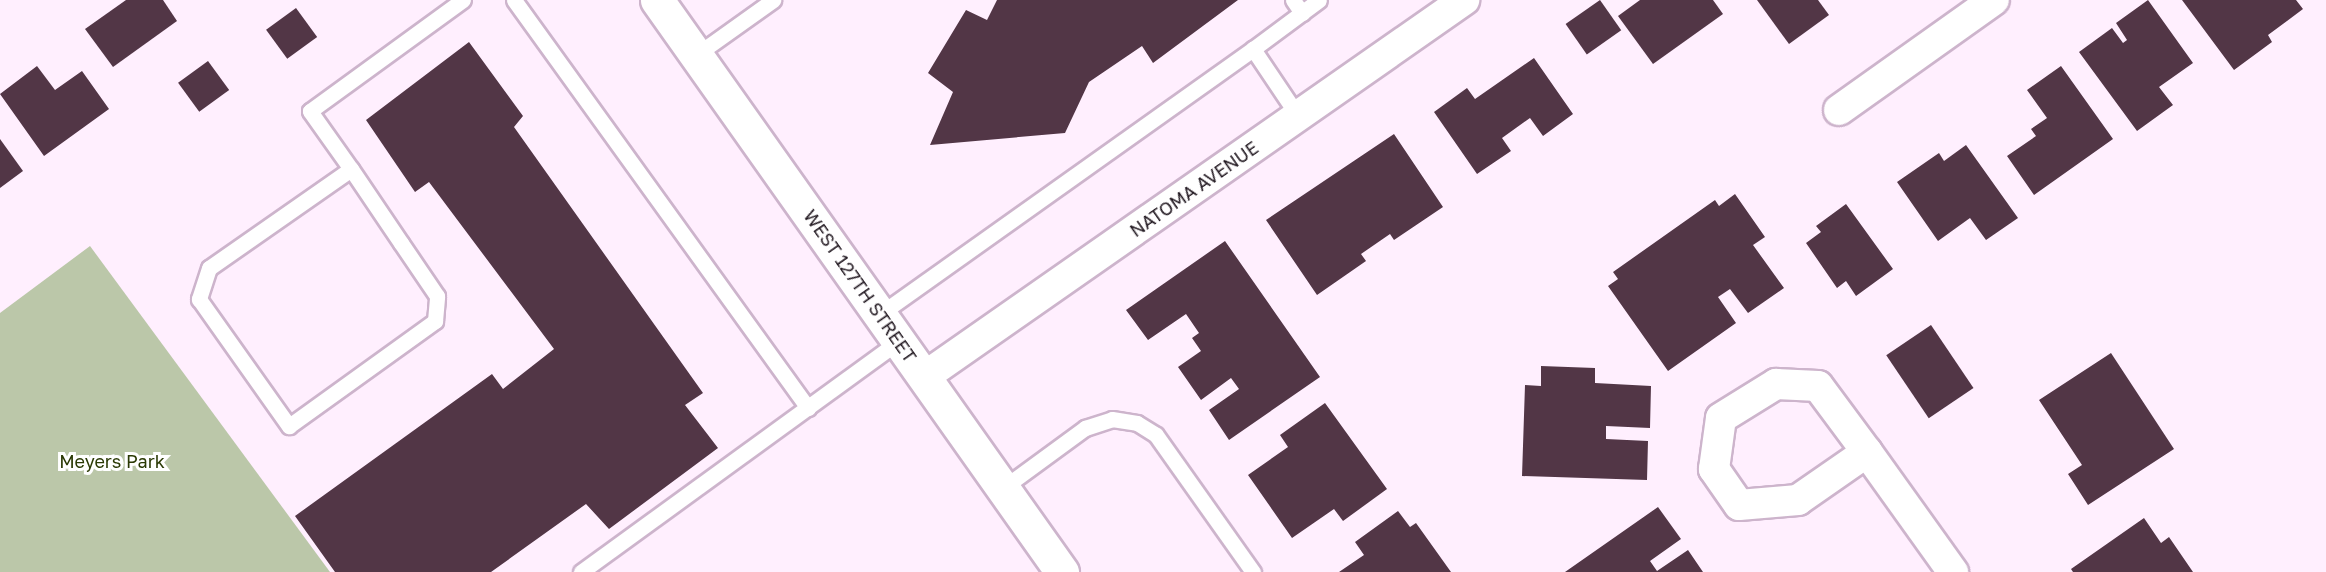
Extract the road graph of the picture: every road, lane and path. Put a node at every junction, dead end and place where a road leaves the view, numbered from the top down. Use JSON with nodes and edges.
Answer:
{"nodes":[{"id":1,"x":463,"y":0,"type":"edge"},
{"id":2,"x":514,"y":0,"type":"edge"},
{"id":3,"x":657,"y":0,"type":"edge"},
{"id":4,"x":773,"y":0,"type":"edge"},
{"id":5,"x":1293,"y":0,"type":"edge"},
{"id":6,"x":1319,"y":0,"type":"edge"},
{"id":7,"x":1464,"y":0,"type":"edge"},
{"id":8,"x":1994,"y":0,"type":"edge"},
{"id":9,"x":1302,"y":13,"type":"junction"},
{"id":10,"x":1253,"y":49,"type":"junction"},
{"id":11,"x":696,"y":55,"type":"junction"},
{"id":12,"x":1839,"y":110,"type":"dead end"},
{"id":13,"x":1298,"y":116,"type":"junction"},
{"id":14,"x":351,"y":170,"type":"junction"},
{"id":15,"x":880,"y":314,"type":"junction"},
{"id":16,"x":899,"y":341,"type":"junction"},
{"id":17,"x":924,"y":377,"type":"junction"},
{"id":18,"x":808,"y":408,"type":"junction"},
{"id":19,"x":1867,"y":452,"type":"junction"},
{"id":20,"x":1003,"y":488,"type":"junction"},
{"id":21,"x":581,"y":572,"type":"edge"},
{"id":22,"x":1062,"y":572,"type":"edge"},
{"id":23,"x":1253,"y":572,"type":"edge"},
{"id":24,"x":1953,"y":572,"type":"edge"}],
"edges":[{"from":1,"to":14,"type":"lane"},
{"from":2,"to":18,"type":"lane"},
{"from":3,"to":11,"type":"main road","name":"WEST 127TH STREET"},
{"from":4,"to":11,"type":"lane"},
{"from":5,"to":9,"type":"lane"},
{"from":6,"to":9,"type":"lane"},
{"from":7,"to":13,"type":"street","name":"NATOMA AVENUE"},
{"from":8,"to":12,"type":"street"},
{"from":9,"to":10,"type":"lane"},
{"from":10,"to":13,"type":"lane"},
{"from":10,"to":15,"type":"lane"},
{"from":11,"to":15,"type":"main road","name":"WEST 127TH STREET"},
{"from":13,"to":17,"type":"street","name":"NATOMA AVENUE"},
{"from":14,"to":14,"type":"lane"},
{"from":15,"to":16,"type":"main road","name":"WEST 127TH STREET"},
{"from":16,"to":17,"type":"main road","name":"WEST 127TH STREET"},
{"from":16,"to":18,"type":"lane"},
{"from":17,"to":20,"type":"main road","name":"WEST 127TH STREET"},
{"from":18,"to":21,"type":"lane"},
{"from":19,"to":19,"type":"street"},
{"from":19,"to":24,"type":"street"},
{"from":20,"to":22,"type":"main road","name":"WEST 127TH STREET"},
{"from":20,"to":23,"type":"lane"}]}
